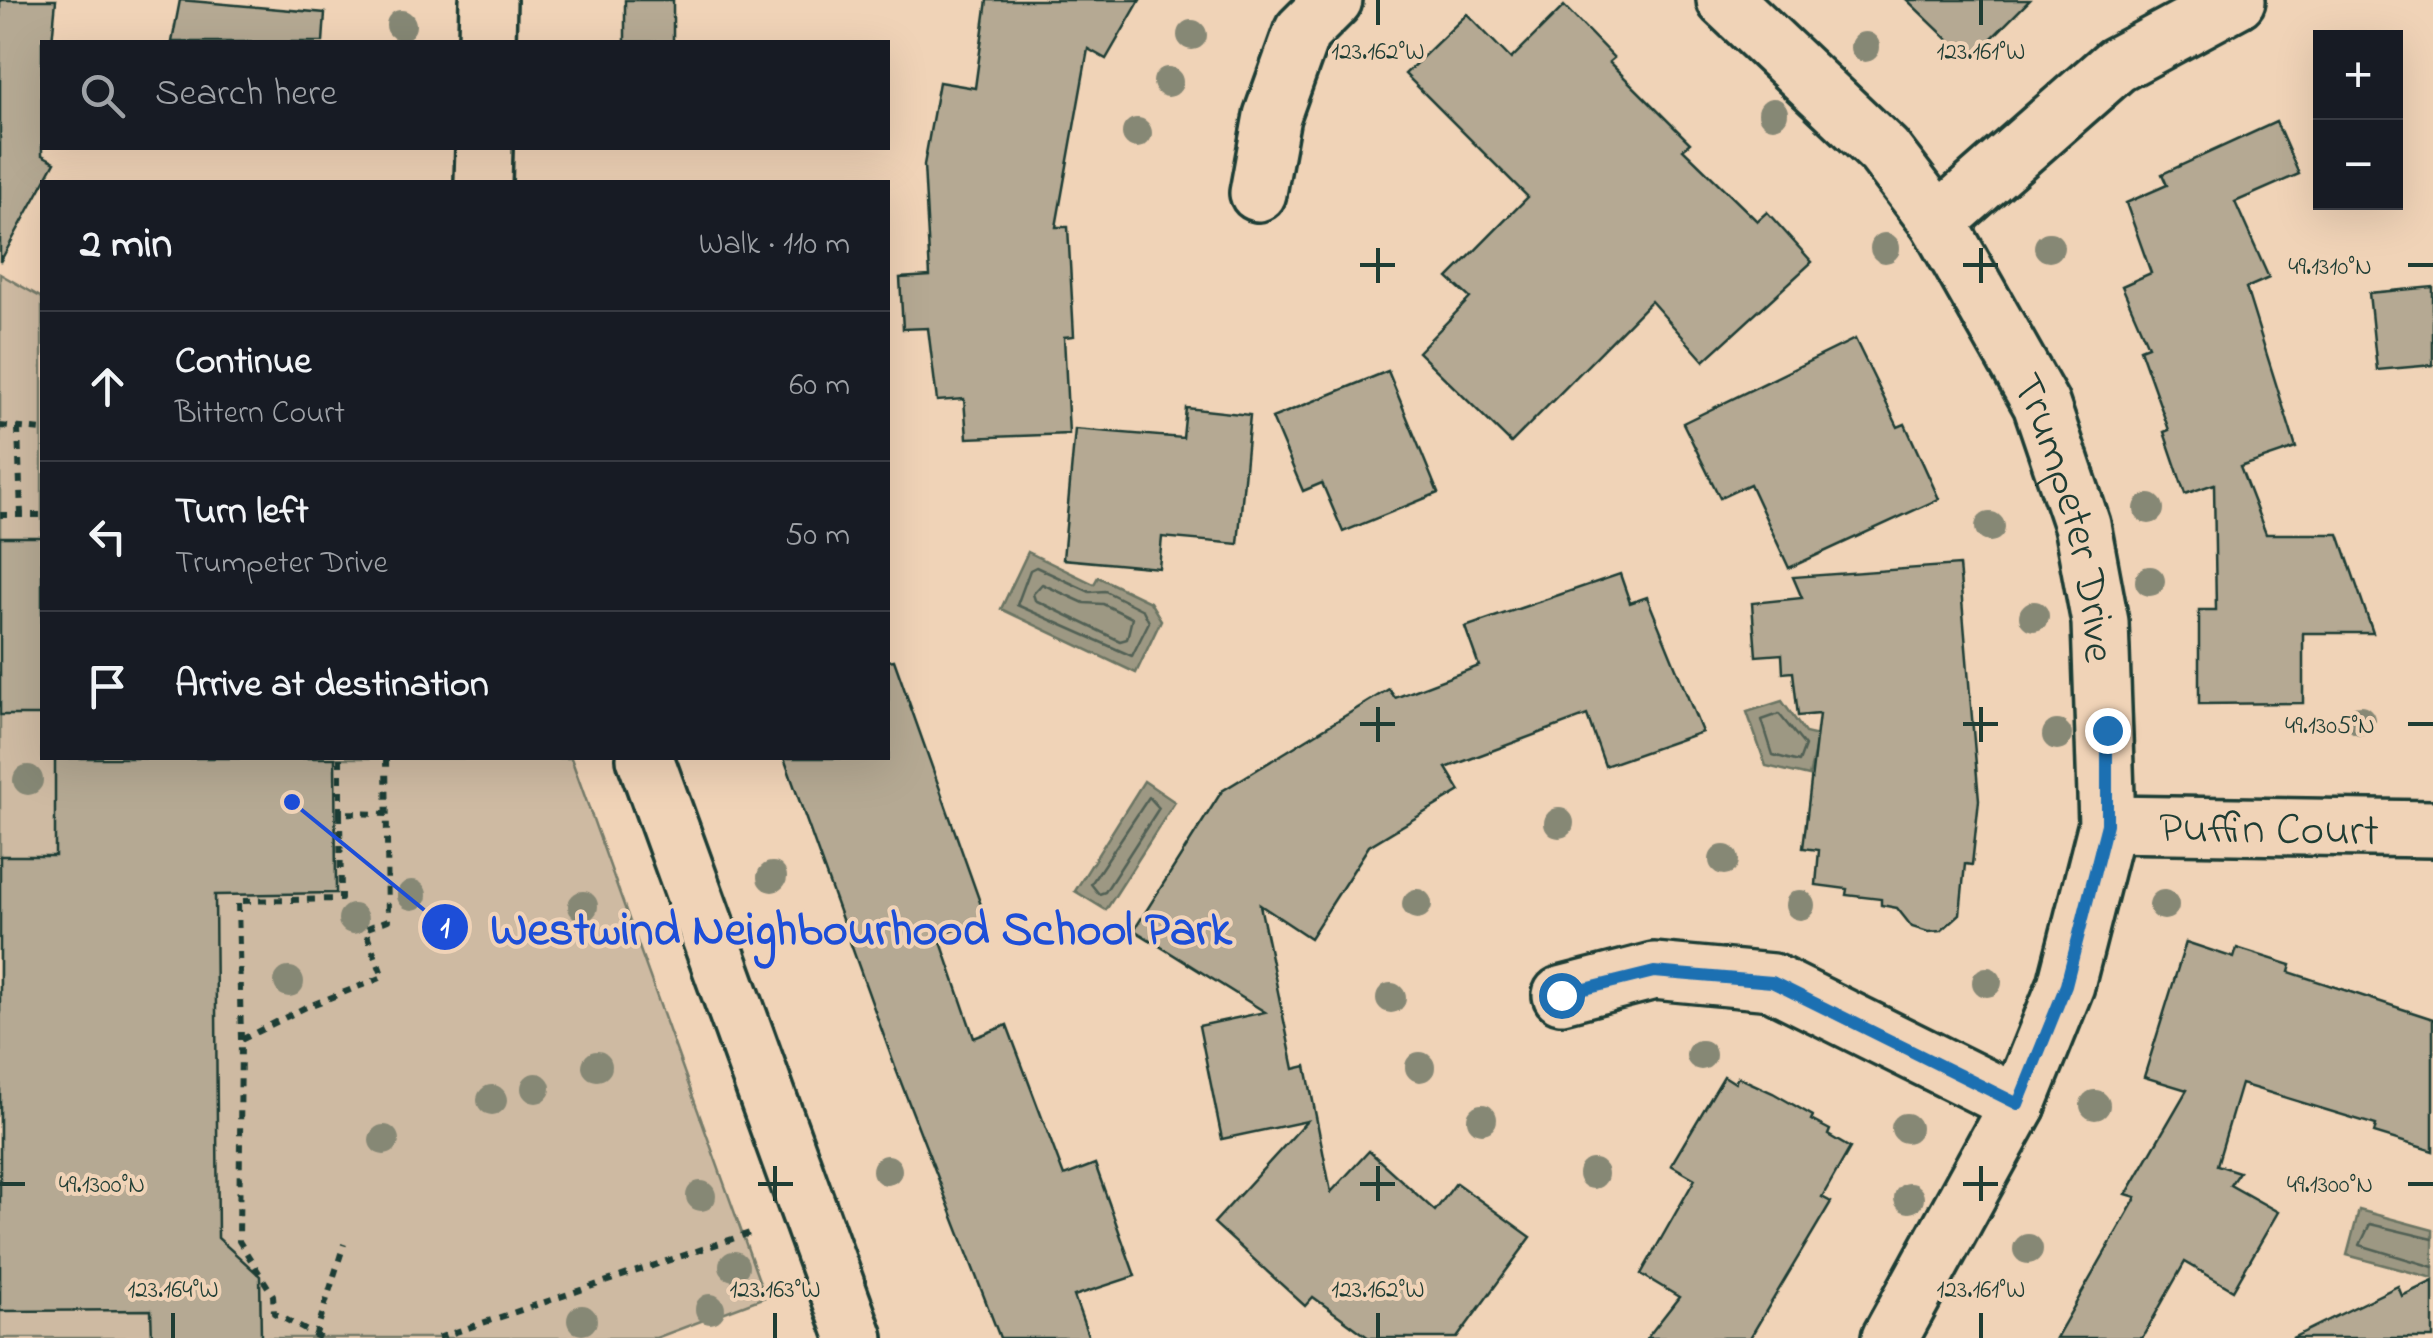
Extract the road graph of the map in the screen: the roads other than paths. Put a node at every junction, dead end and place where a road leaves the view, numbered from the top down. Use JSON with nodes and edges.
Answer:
{"nodes":[{"id":1,"x":488,"y":0,"type":"edge"},
{"id":2,"x":1334,"y":0,"type":"edge"},
{"id":3,"x":1726,"y":0,"type":"edge"},
{"id":4,"x":2237,"y":0,"type":"edge"},
{"id":5,"x":487,"y":40,"type":"edge"},
{"id":6,"x":484,"y":150,"type":"edge"},
{"id":7,"x":483,"y":180,"type":"edge"},
{"id":8,"x":1258,"y":193,"type":"dead end"},
{"id":9,"x":1938,"y":222,"type":"junction"},
{"id":10,"x":646,"y":760,"type":"edge"},
{"id":11,"x":2107,"y":824,"type":"junction"},
{"id":12,"x":2433,"y":828,"type":"edge"},
{"id":13,"x":1561,"y":995,"type":"dead end"},
{"id":14,"x":2018,"y":1104,"type":"junction"},
{"id":15,"x":855,"y":1338,"type":"edge"},
{"id":16,"x":1890,"y":1338,"type":"edge"}],
"edges":[{"from":1,"to":5,"type":"street"},
{"from":2,"to":8,"type":"street"},
{"from":3,"to":9,"type":"street","name":"Trumpeter Drive"},
{"from":4,"to":9,"type":"street"},
{"from":6,"to":7,"type":"street"},
{"from":9,"to":11,"type":"street","name":"Trumpeter Drive"},
{"from":10,"to":15,"type":"street"},
{"from":11,"to":12,"type":"street","name":"Puffin Court"},
{"from":11,"to":14,"type":"street","name":"Trumpeter Drive"},
{"from":13,"to":14,"type":"street"},
{"from":14,"to":16,"type":"street","name":"Trumpeter Drive"}]}
